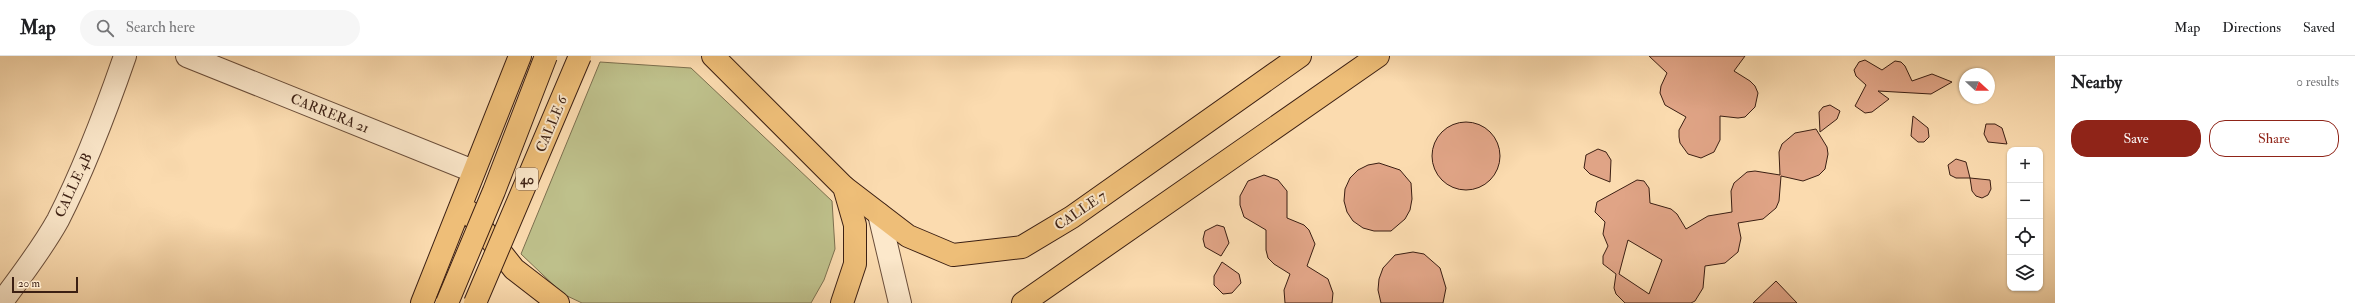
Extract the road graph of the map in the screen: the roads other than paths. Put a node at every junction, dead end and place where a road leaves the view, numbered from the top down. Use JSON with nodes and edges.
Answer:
{"nodes":[{"id":1,"x":126,"y":56,"type":"edge"},
{"id":2,"x":188,"y":56,"type":"edge"},
{"id":3,"x":520,"y":56,"type":"edge"},
{"id":4,"x":546,"y":56,"type":"edge"},
{"id":5,"x":580,"y":56,"type":"edge"},
{"id":6,"x":1300,"y":56,"type":"edge"},
{"id":7,"x":1378,"y":56,"type":"edge"},
{"id":8,"x":710,"y":58,"type":"edge"},
{"id":9,"x":473,"y":171,"type":"junction"},
{"id":10,"x":844,"y":188,"type":"junction"},
{"id":11,"x":462,"y":203,"type":"junction"},
{"id":12,"x":879,"y":214,"type":"junction"},
{"id":13,"x":1,"y":303,"type":"edge"},
{"id":14,"x":422,"y":303,"type":"edge"},
{"id":15,"x":447,"y":303,"type":"edge"},
{"id":16,"x":475,"y":303,"type":"edge"},
{"id":17,"x":558,"y":303,"type":"edge"},
{"id":18,"x":842,"y":303,"type":"edge"},
{"id":19,"x":900,"y":303,"type":"edge"},
{"id":20,"x":1023,"y":303,"type":"edge"}],
"edges":[{"from":1,"to":13,"type":"street","name":"CALLE 4B"},
{"from":2,"to":9,"type":"street","name":"CARRERA 21"},
{"from":3,"to":9,"type":"main road"},
{"from":4,"to":15,"type":"main road","name":"CALLE 6","number":"40","bridge":true},
{"from":5,"to":16,"type":"main road","name":"CALLE 6","number":"40","bridge":true},
{"from":6,"to":12,"type":"main road","name":"CALLE 7"},
{"from":7,"to":20,"type":"main road"},
{"from":8,"to":10,"type":"main road","name":"CALLE 7"},
{"from":9,"to":11,"type":"main road"},
{"from":10,"to":12,"type":"main road","name":"CALLE 7"},
{"from":10,"to":18,"type":"main road"},
{"from":11,"to":14,"type":"main road"},
{"from":11,"to":17,"type":"main road"},
{"from":12,"to":19,"type":"street"}]}
